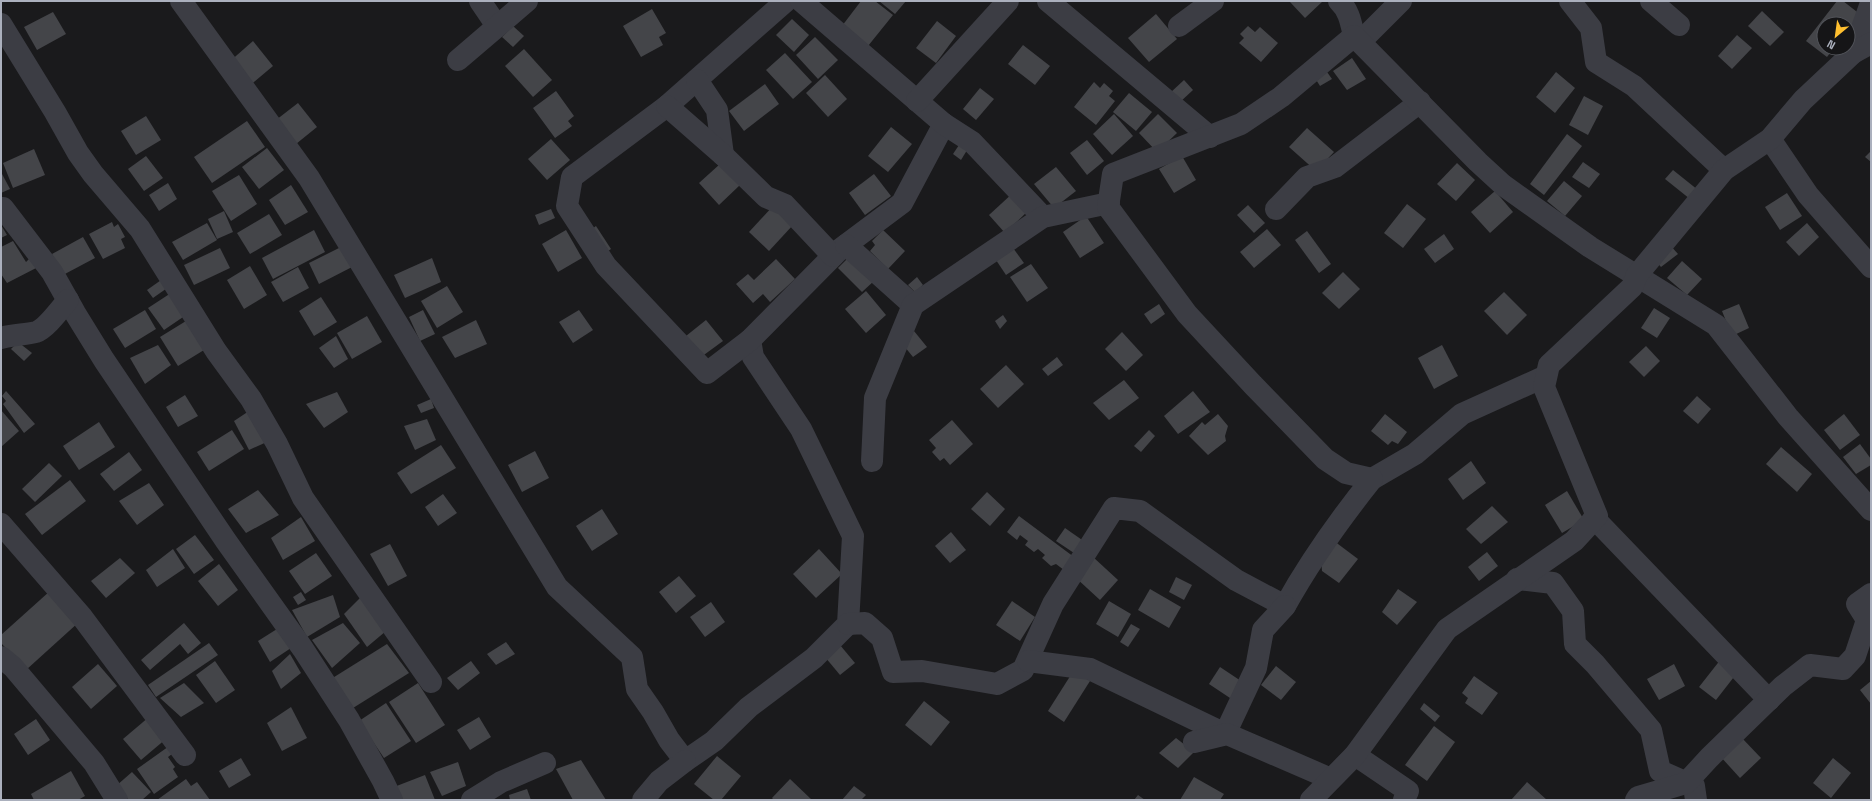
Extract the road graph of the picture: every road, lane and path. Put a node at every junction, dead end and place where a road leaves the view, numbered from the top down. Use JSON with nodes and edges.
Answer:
{"nodes":[{"id":1,"x":181,"y":1,"type":"edge"},
{"id":2,"x":480,"y":1,"type":"edge"},
{"id":3,"x":527,"y":1,"type":"edge"},
{"id":4,"x":786,"y":1,"type":"edge"},
{"id":5,"x":800,"y":1,"type":"edge"},
{"id":6,"x":1008,"y":1,"type":"edge"},
{"id":7,"x":1048,"y":1,"type":"edge"},
{"id":8,"x":1213,"y":1,"type":"edge"},
{"id":9,"x":1339,"y":1,"type":"edge"},
{"id":10,"x":1401,"y":1,"type":"edge"},
{"id":11,"x":1570,"y":1,"type":"edge"},
{"id":12,"x":1651,"y":1,"type":"edge"},
{"id":13,"x":1871,"y":3,"type":"edge"},
{"id":14,"x":1,"y":24,"type":"edge"},
{"id":15,"x":1679,"y":25,"type":"dead end"},
{"id":16,"x":497,"y":26,"type":"junction"},
{"id":17,"x":1179,"y":26,"type":"dead end"},
{"id":18,"x":1357,"y":39,"type":"junction"},
{"id":19,"x":1862,"y":48,"type":"edge"},
{"id":20,"x":458,"y":60,"type":"dead end"},
{"id":21,"x":697,"y":80,"type":"junction"},
{"id":22,"x":917,"y":101,"type":"junction"},
{"id":23,"x":1420,"y":102,"type":"junction"},
{"id":24,"x":667,"y":106,"type":"junction"},
{"id":25,"x":944,"y":124,"type":"junction"},
{"id":26,"x":1210,"y":137,"type":"junction"},
{"id":27,"x":1770,"y":139,"type":"junction"},
{"id":28,"x":723,"y":155,"type":"junction"},
{"id":29,"x":1724,"y":170,"type":"junction"},
{"id":30,"x":1109,"y":203,"type":"junction"},
{"id":31,"x":1,"y":208,"type":"edge"},
{"id":32,"x":1276,"y":209,"type":"dead end"},
{"id":33,"x":1043,"y":217,"type":"junction"},
{"id":34,"x":840,"y":250,"type":"junction"},
{"id":35,"x":1871,"y":267,"type":"edge"},
{"id":36,"x":1637,"y":275,"type":"junction"},
{"id":37,"x":68,"y":300,"type":"junction"},
{"id":38,"x":913,"y":305,"type":"junction"},
{"id":39,"x":1,"y":338,"type":"edge"},
{"id":40,"x":750,"y":340,"type":"junction"},
{"id":41,"x":1546,"y":376,"type":"junction"},
{"id":42,"x":872,"y":461,"type":"dead end"},
{"id":43,"x":1372,"y":479,"type":"junction"},
{"id":44,"x":1868,"y":499,"type":"edge"},
{"id":45,"x":1594,"y":518,"type":"junction"},
{"id":46,"x":1,"y":524,"type":"edge"},
{"id":47,"x":1517,"y":579,"type":"junction"},
{"id":48,"x":1871,"y":594,"type":"edge"},
{"id":49,"x":1285,"y":606,"type":"junction"},
{"id":50,"x":848,"y":624,"type":"junction"},
{"id":51,"x":1,"y":657,"type":"edge"},
{"id":52,"x":1028,"y":661,"type":"junction"},
{"id":53,"x":431,"y":682,"type":"dead end"},
{"id":54,"x":1769,"y":700,"type":"junction"},
{"id":55,"x":1225,"y":734,"type":"junction"},
{"id":56,"x":1194,"y":742,"type":"dead end"},
{"id":57,"x":185,"y":755,"type":"dead end"},
{"id":58,"x":1355,"y":755,"type":"junction"},
{"id":59,"x":685,"y":760,"type":"junction"},
{"id":60,"x":545,"y":763,"type":"dead end"},
{"id":61,"x":1331,"y":779,"type":"junction"},
{"id":62,"x":1691,"y":792,"type":"edge"},
{"id":63,"x":117,"y":800,"type":"edge"},
{"id":64,"x":392,"y":800,"type":"edge"},
{"id":65,"x":472,"y":800,"type":"edge"},
{"id":66,"x":644,"y":800,"type":"edge"},
{"id":67,"x":1311,"y":800,"type":"edge"},
{"id":68,"x":1404,"y":800,"type":"edge"},
{"id":69,"x":1636,"y":800,"type":"edge"}],
"edges":[{"from":1,"to":59,"type":"street"},
{"from":2,"to":16,"type":"street"},
{"from":3,"to":16,"type":"street"},
{"from":4,"to":21,"type":"street"},
{"from":5,"to":22,"type":"street"},
{"from":6,"to":22,"type":"street"},
{"from":7,"to":26,"type":"street"},
{"from":8,"to":17,"type":"street"},
{"from":9,"to":18,"type":"street"},
{"from":10,"to":18,"type":"street"},
{"from":11,"to":29,"type":"street"},
{"from":12,"to":15,"type":"street"},
{"from":13,"to":19,"type":"street"},
{"from":14,"to":53,"type":"street"},
{"from":16,"to":20,"type":"street"},
{"from":18,"to":23,"type":"street"},
{"from":18,"to":26,"type":"street"},
{"from":19,"to":27,"type":"street"},
{"from":21,"to":24,"type":"street"},
{"from":21,"to":28,"type":"street"},
{"from":22,"to":25,"type":"street"},
{"from":23,"to":32,"type":"street"},
{"from":23,"to":36,"type":"street"},
{"from":24,"to":28,"type":"street"},
{"from":24,"to":40,"type":"street"},
{"from":25,"to":33,"type":"street"},
{"from":25,"to":34,"type":"street"},
{"from":26,"to":30,"type":"street"},
{"from":27,"to":29,"type":"street"},
{"from":27,"to":35,"type":"street"},
{"from":28,"to":34,"type":"street"},
{"from":29,"to":36,"type":"street"},
{"from":30,"to":33,"type":"street"},
{"from":30,"to":43,"type":"street"},
{"from":31,"to":37,"type":"street"},
{"from":33,"to":38,"type":"street"},
{"from":34,"to":38,"type":"street"},
{"from":34,"to":40,"type":"street"},
{"from":36,"to":41,"type":"street"},
{"from":36,"to":44,"type":"street"},
{"from":37,"to":39,"type":"street"},
{"from":37,"to":64,"type":"street"},
{"from":38,"to":42,"type":"street"},
{"from":40,"to":50,"type":"street"},
{"from":41,"to":43,"type":"street"},
{"from":41,"to":45,"type":"street"},
{"from":43,"to":49,"type":"street"},
{"from":45,"to":47,"type":"street"},
{"from":45,"to":54,"type":"street"},
{"from":46,"to":57,"type":"street"},
{"from":47,"to":58,"type":"street"},
{"from":47,"to":62,"type":"street"},
{"from":48,"to":54,"type":"street"},
{"from":49,"to":52,"type":"street"},
{"from":49,"to":55,"type":"street"},
{"from":50,"to":52,"type":"street"},
{"from":50,"to":59,"type":"street"},
{"from":51,"to":63,"type":"street"},
{"from":52,"to":55,"type":"street"},
{"from":54,"to":62,"type":"street"},
{"from":55,"to":56,"type":"street"},
{"from":55,"to":61,"type":"street"},
{"from":58,"to":61,"type":"street"},
{"from":58,"to":68,"type":"street"},
{"from":59,"to":66,"type":"street"},
{"from":60,"to":65,"type":"street"},
{"from":61,"to":67,"type":"street"},
{"from":62,"to":69,"type":"street"}]}
